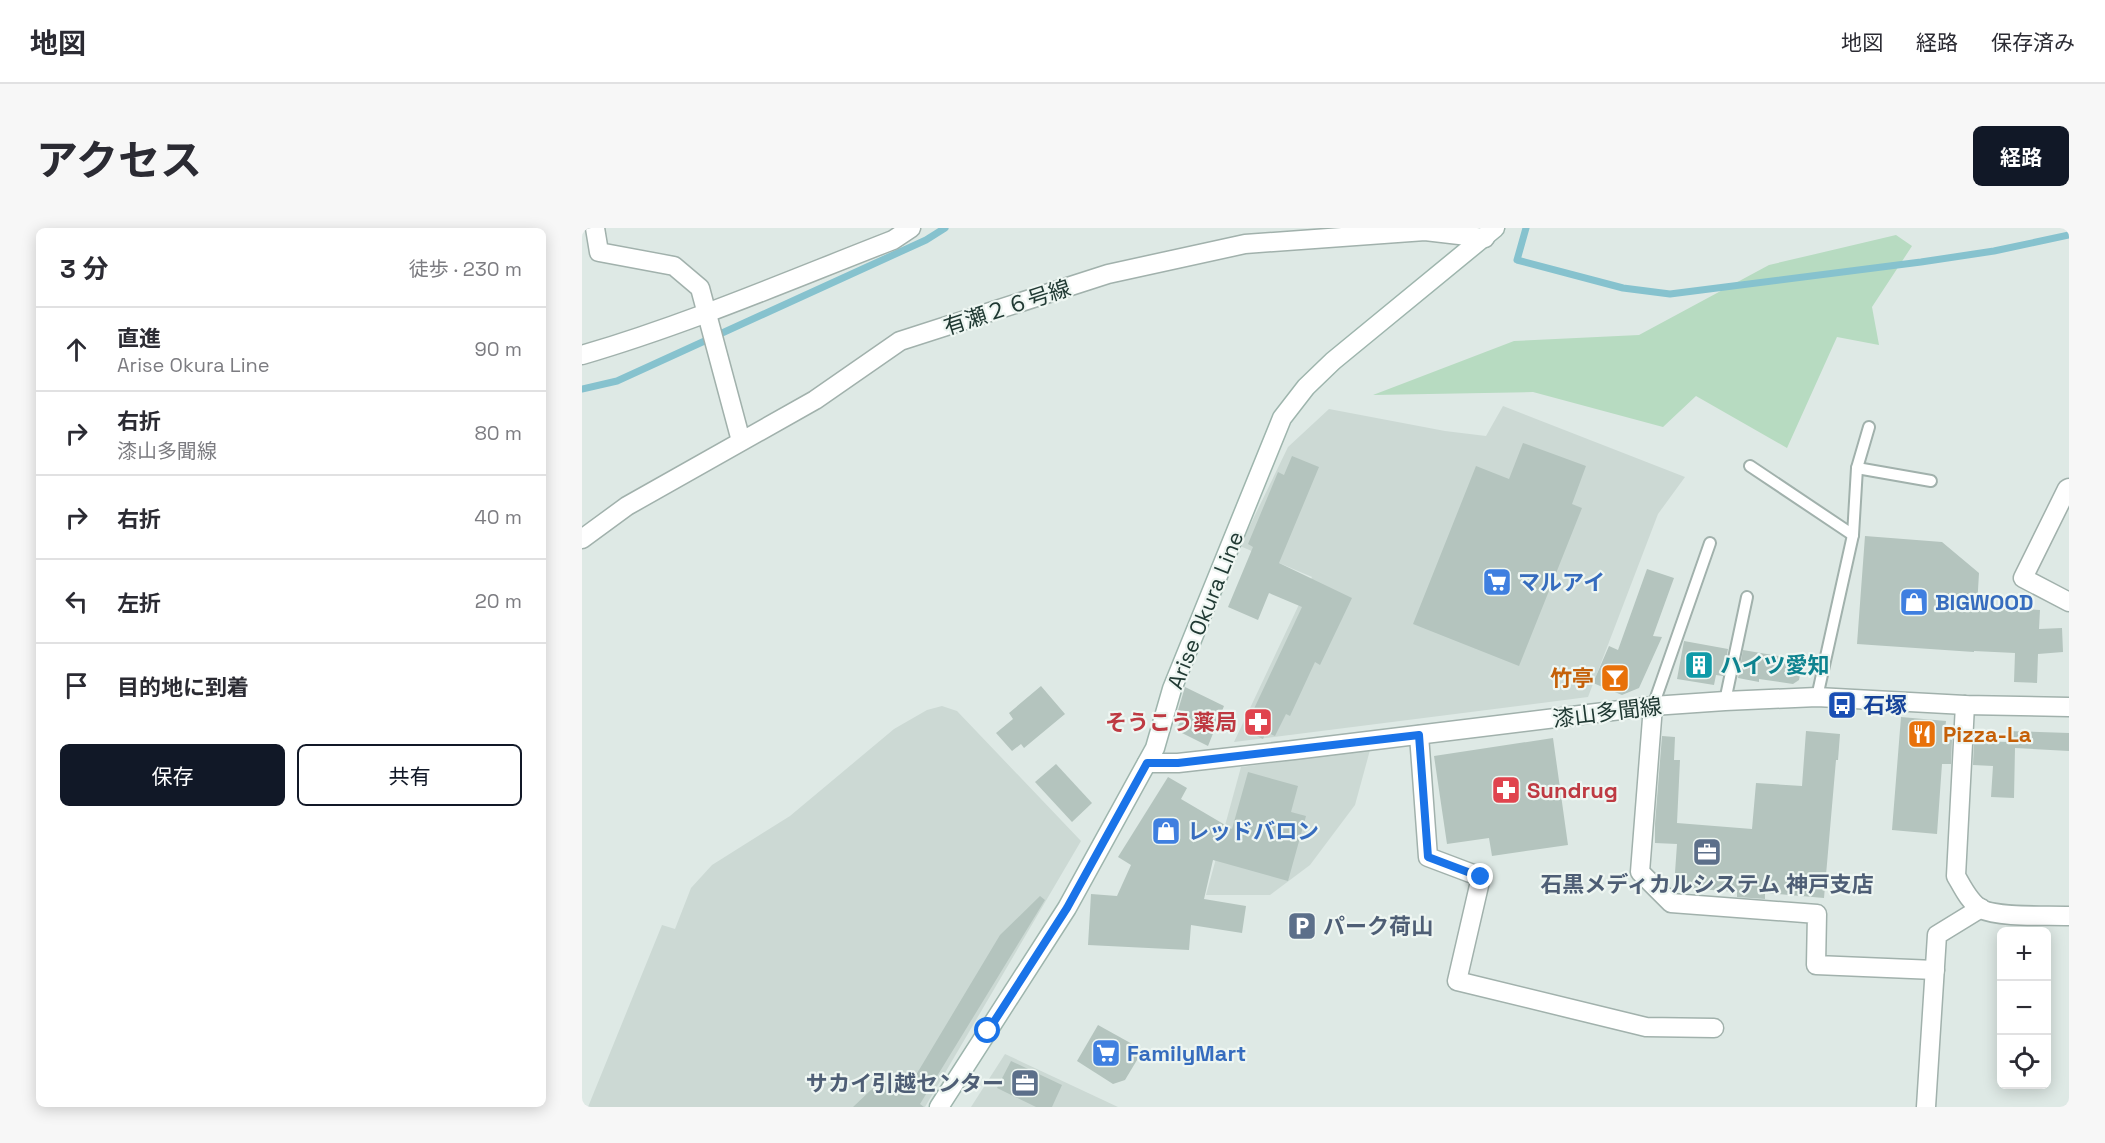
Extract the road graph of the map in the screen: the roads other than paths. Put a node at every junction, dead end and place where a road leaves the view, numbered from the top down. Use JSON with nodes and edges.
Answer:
{"nodes":[{"id":1,"x":595,"y":228,"type":"edge"},
{"id":2,"x":911,"y":228,"type":"edge"},
{"id":3,"x":1490,"y":233,"type":"edge"},
{"id":4,"x":708,"y":318,"type":"junction"},
{"id":5,"x":582,"y":354,"type":"edge"},
{"id":6,"x":1869,"y":428,"type":"dead end"},
{"id":7,"x":741,"y":441,"type":"junction"},
{"id":8,"x":1750,"y":466,"type":"dead end"},
{"id":9,"x":1857,"y":468,"type":"junction"},
{"id":10,"x":1931,"y":481,"type":"dead end"},
{"id":11,"x":2069,"y":488,"type":"edge"},
{"id":12,"x":1853,"y":535,"type":"junction"},
{"id":13,"x":582,"y":539,"type":"edge"},
{"id":14,"x":1710,"y":543,"type":"dead end"},
{"id":15,"x":1747,"y":597,"type":"dead end"},
{"id":16,"x":2069,"y":602,"type":"edge"},
{"id":17,"x":1817,"y":697,"type":"junction"},
{"id":18,"x":1725,"y":701,"type":"junction"},
{"id":19,"x":1965,"y":705,"type":"junction"},
{"id":20,"x":1653,"y":706,"type":"junction"},
{"id":21,"x":2069,"y":707,"type":"edge"},
{"id":22,"x":1419,"y":735,"type":"junction"},
{"id":23,"x":1147,"y":763,"type":"junction"},
{"id":24,"x":1981,"y":908,"type":"junction"},
{"id":25,"x":2069,"y":915,"type":"edge"},
{"id":26,"x":1935,"y":970,"type":"junction"},
{"id":27,"x":1714,"y":1028,"type":"dead end"},
{"id":28,"x":939,"y":1107,"type":"edge"},
{"id":29,"x":1926,"y":1107,"type":"edge"}],
"edges":[{"from":1,"to":4,"type":"street"},
{"from":2,"to":4,"type":"street"},
{"from":3,"to":7,"type":"street","name":"有瀬２６号線"},
{"from":3,"to":23,"type":"street","name":"Arise Okura Line"},
{"from":4,"to":5,"type":"street"},
{"from":4,"to":7,"type":"street"},
{"from":6,"to":9,"type":"lane"},
{"from":7,"to":13,"type":"street","name":"有瀬２６号線"},
{"from":8,"to":12,"type":"lane"},
{"from":9,"to":10,"type":"lane"},
{"from":9,"to":12,"type":"lane"},
{"from":11,"to":16,"type":"street"},
{"from":12,"to":17,"type":"lane"},
{"from":14,"to":20,"type":"lane"},
{"from":15,"to":18,"type":"lane"},
{"from":17,"to":18,"type":"street","name":"漆山多聞線"},
{"from":17,"to":19,"type":"street","name":"漆山多聞線"},
{"from":18,"to":20,"type":"street","name":"漆山多聞線"},
{"from":19,"to":21,"type":"street","name":"漆山多聞線"},
{"from":19,"to":24,"type":"street"},
{"from":20,"to":22,"type":"street","name":"漆山多聞線"},
{"from":20,"to":26,"type":"street"},
{"from":22,"to":23,"type":"street","name":"漆山多聞線"},
{"from":22,"to":27,"type":"street"},
{"from":23,"to":28,"type":"street","name":"Arise Okura Line"},
{"from":24,"to":25,"type":"street"},
{"from":24,"to":26,"type":"street"},
{"from":26,"to":29,"type":"street"}]}
